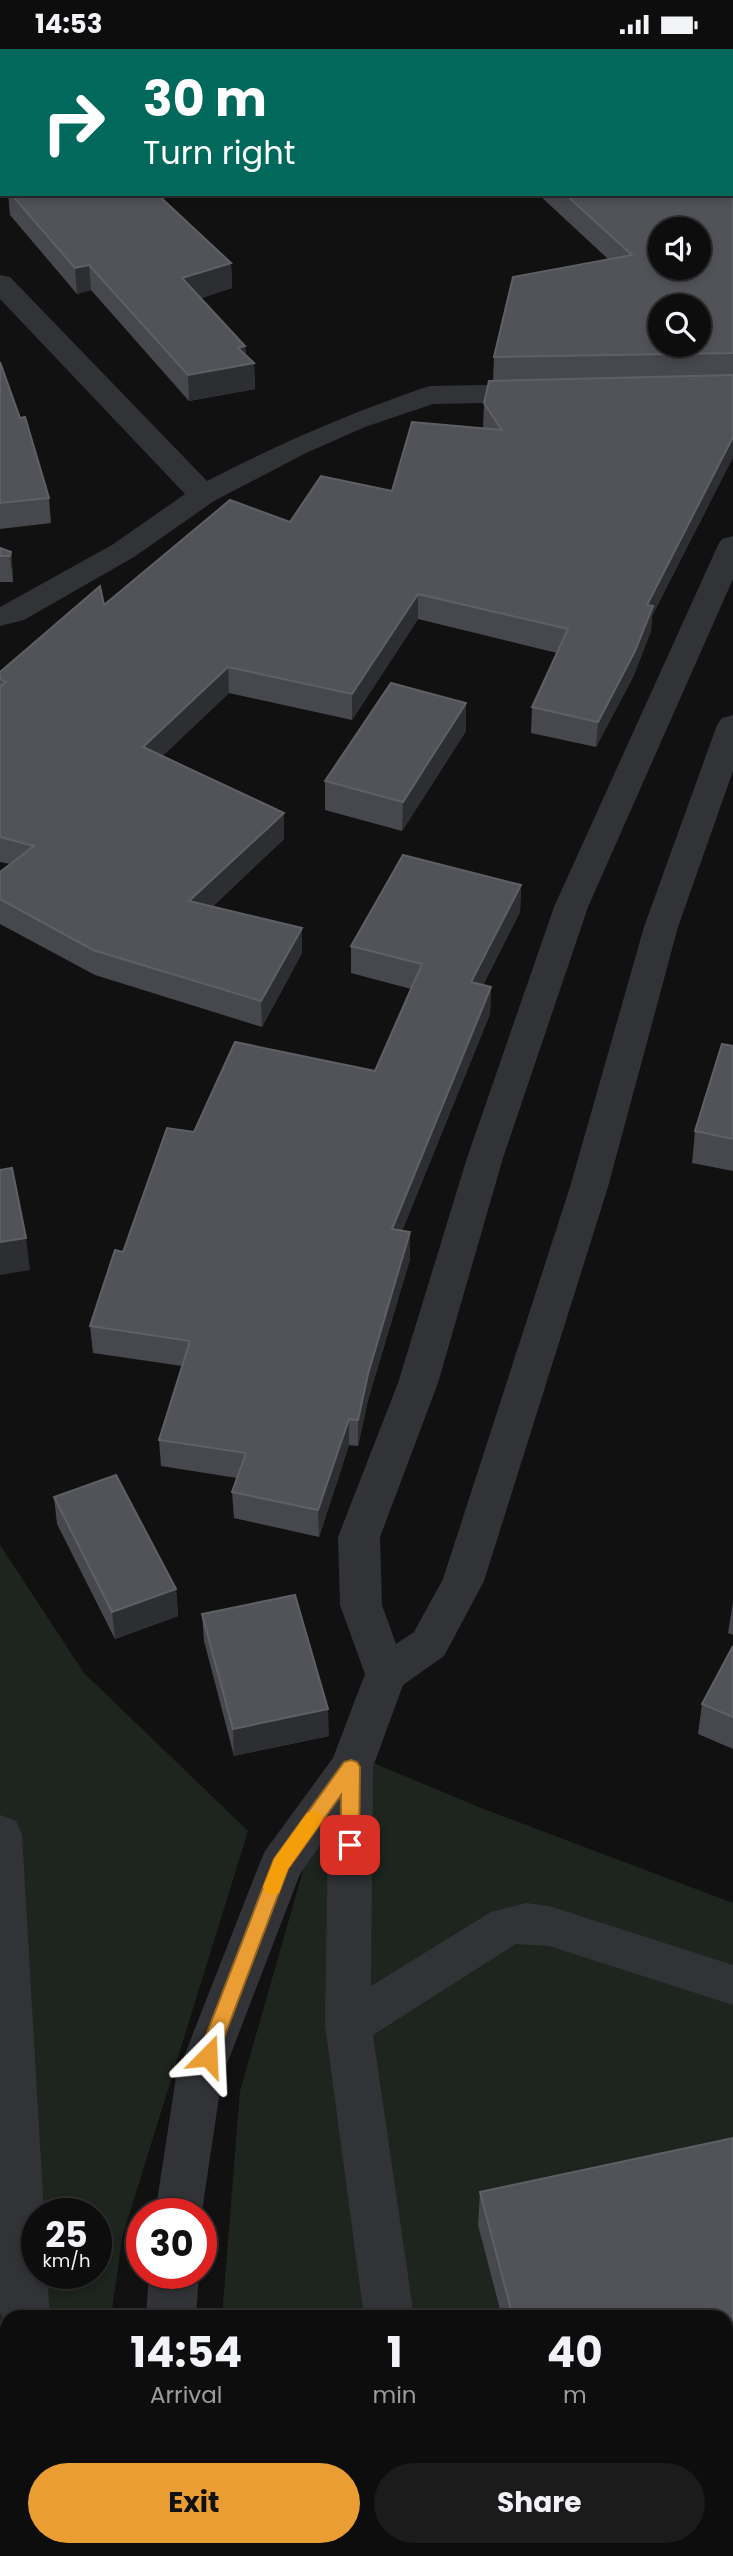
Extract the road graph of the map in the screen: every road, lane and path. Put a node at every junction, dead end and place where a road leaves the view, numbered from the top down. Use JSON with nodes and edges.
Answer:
{"nodes":[{"id":1,"x":0,"y":283,"type":"edge"},
{"id":2,"x":563,"y":392,"type":"edge"},
{"id":3,"x":203,"y":495,"type":"junction"},
{"id":4,"x":733,"y":545,"type":"edge"},
{"id":5,"x":0,"y":617,"type":"edge"},
{"id":6,"x":733,"y":726,"type":"edge"},
{"id":7,"x":386,"y":1674,"type":"junction"},
{"id":8,"x":351,"y":1767,"type":"junction"},
{"id":9,"x":0,"y":1834,"type":"edge"},
{"id":10,"x":733,"y":1985,"type":"edge"},
{"id":11,"x":348,"y":2025,"type":"junction"},
{"id":12,"x":181,"y":2198,"type":"edge"},
{"id":13,"x":173,"y":2289,"type":"edge"},
{"id":14,"x":25,"y":2310,"type":"edge"},
{"id":15,"x":171,"y":2310,"type":"edge"},
{"id":16,"x":388,"y":2310,"type":"edge"}],
"edges":[{"from":1,"to":3,"type":"street"},
{"from":2,"to":3,"type":"street"},
{"from":3,"to":5,"type":"street"},
{"from":4,"to":7,"type":"street"},
{"from":6,"to":7,"type":"street"},
{"from":7,"to":8,"type":"street"},
{"from":8,"to":11,"type":"street"},
{"from":8,"to":12,"type":"street"},
{"from":9,"to":14,"type":"street"},
{"from":10,"to":11,"type":"street"},
{"from":11,"to":16,"type":"street"},
{"from":13,"to":15,"type":"street"}]}
